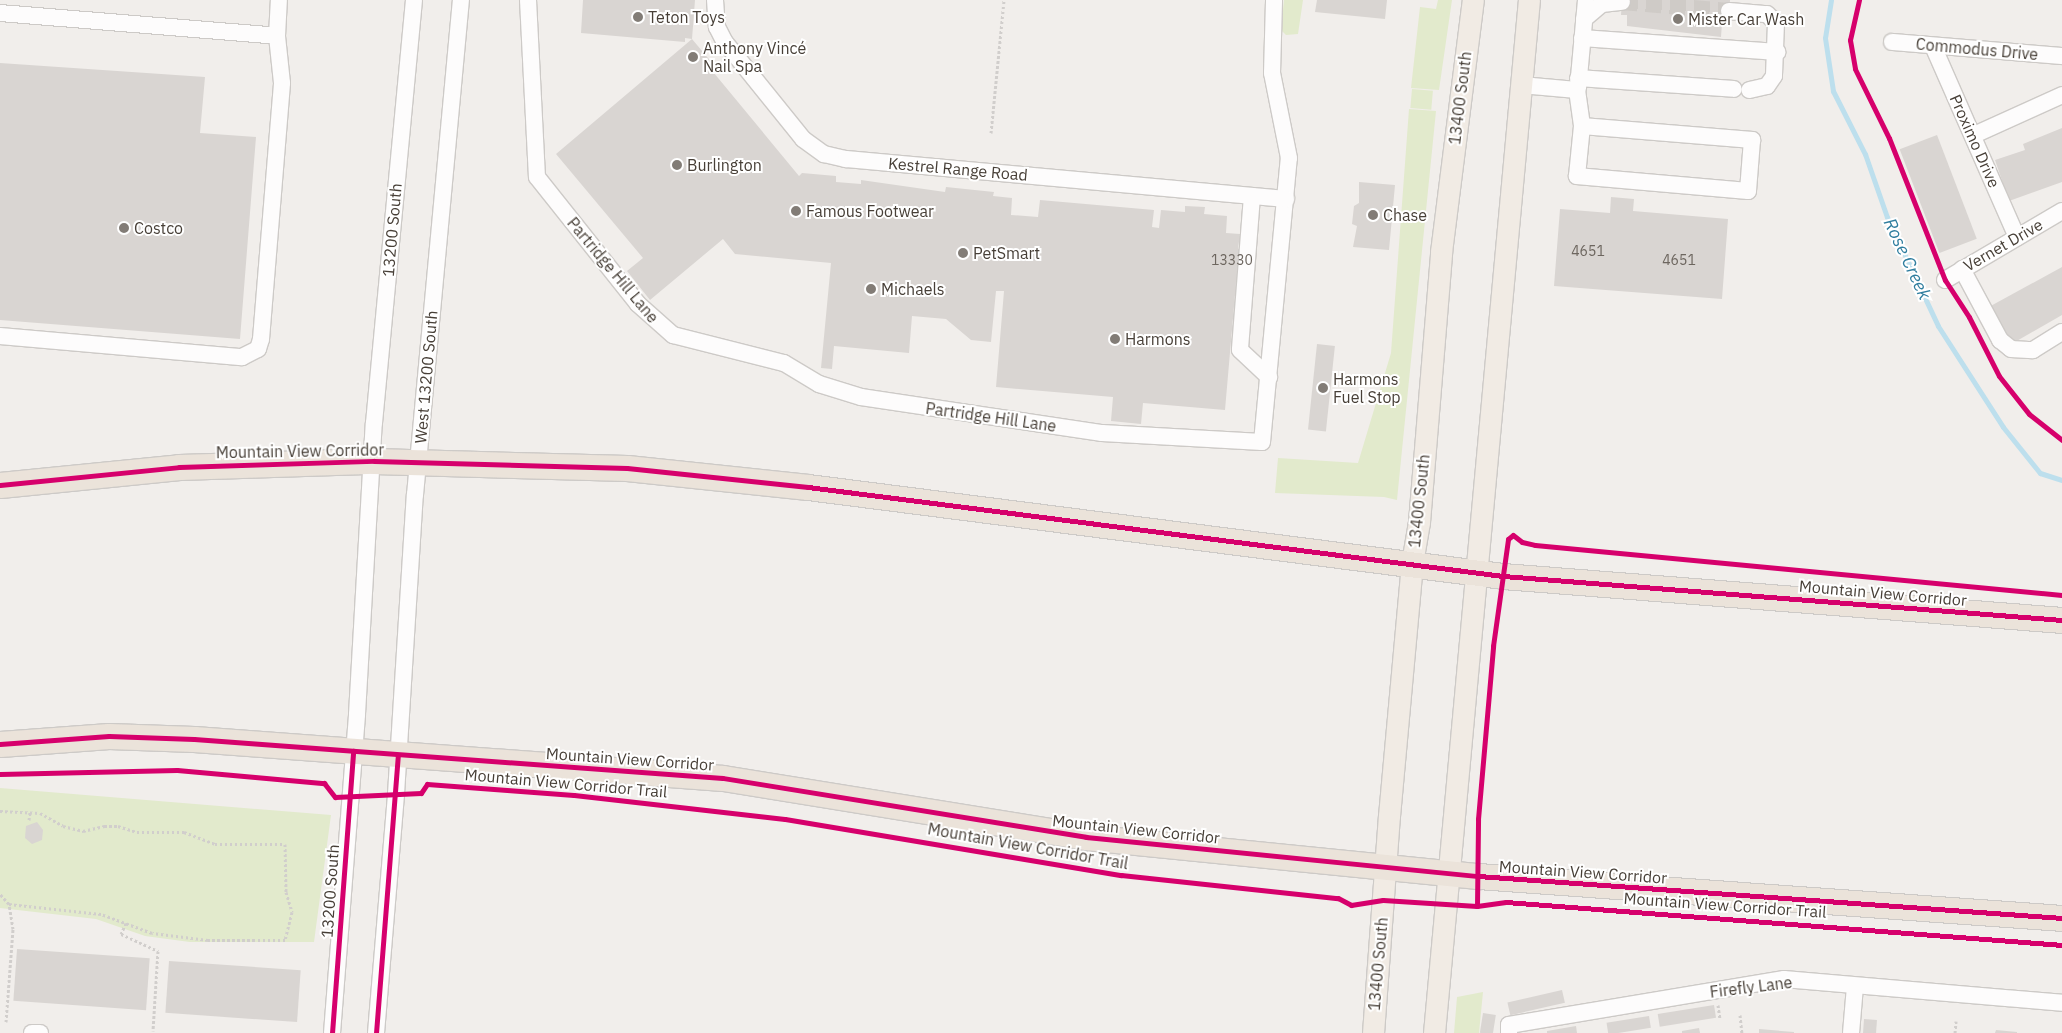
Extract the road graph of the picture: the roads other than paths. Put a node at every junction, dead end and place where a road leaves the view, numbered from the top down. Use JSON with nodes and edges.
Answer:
{"nodes":[{"id":1,"x":279,"y":0,"type":"edge"},
{"id":2,"x":414,"y":0,"type":"edge"},
{"id":3,"x":461,"y":0,"type":"edge"},
{"id":4,"x":528,"y":0,"type":"edge"},
{"id":5,"x":715,"y":0,"type":"edge"},
{"id":6,"x":1274,"y":0,"type":"edge"},
{"id":7,"x":1529,"y":0,"type":"edge"},
{"id":8,"x":1586,"y":0,"type":"edge"},
{"id":9,"x":1472,"y":2,"type":"edge"},
{"id":10,"x":1622,"y":2,"type":"dead end"},
{"id":11,"x":1729,"y":11,"type":"tunnel mouth"},
{"id":12,"x":0,"y":13,"type":"edge"},
{"id":13,"x":1584,"y":19,"type":"junction"},
{"id":14,"x":276,"y":36,"type":"junction"},
{"id":15,"x":1582,"y":38,"type":"junction"},
{"id":16,"x":1892,"y":42,"type":"dead end"},
{"id":17,"x":1933,"y":46,"type":"junction"},
{"id":18,"x":1777,"y":52,"type":"junction"},
{"id":19,"x":2062,"y":56,"type":"edge"},
{"id":20,"x":1578,"y":84,"type":"junction"},
{"id":21,"x":1522,"y":86,"type":"junction"},
{"id":22,"x":2062,"y":95,"type":"edge"},
{"id":23,"x":1582,"y":126,"type":"junction"},
{"id":24,"x":1974,"y":135,"type":"junction"},
{"id":25,"x":1252,"y":196,"type":"junction"},
{"id":26,"x":1286,"y":199,"type":"junction"},
{"id":27,"x":2062,"y":211,"type":"edge"},
{"id":28,"x":2017,"y":237,"type":"junction"},
{"id":29,"x":1962,"y":269,"type":"junction"},
{"id":30,"x":1945,"y":280,"type":"dead end"},
{"id":31,"x":2062,"y":332,"type":"edge"},
{"id":32,"x":0,"y":336,"type":"edge"},
{"id":33,"x":1269,"y":377,"type":"junction"},
{"id":34,"x":374,"y":461,"type":"junction"},
{"id":35,"x":418,"y":462,"type":"junction"},
{"id":36,"x":0,"y":485,"type":"edge"},
{"id":37,"x":1412,"y":563,"type":"junction"},
{"id":38,"x":1475,"y":572,"type":"junction"},
{"id":39,"x":2062,"y":620,"type":"edge"},
{"id":40,"x":0,"y":744,"type":"edge"},
{"id":41,"x":354,"y":751,"type":"junction"},
{"id":42,"x":398,"y":756,"type":"junction"},
{"id":43,"x":1385,"y":867,"type":"junction"},
{"id":44,"x":1448,"y":873,"type":"junction"},
{"id":45,"x":2062,"y":918,"type":"edge"},
{"id":46,"x":1855,"y":986,"type":"junction"},
{"id":47,"x":2062,"y":1004,"type":"edge"},
{"id":48,"x":32,"y":1033,"type":"edge"},
{"id":49,"x":40,"y":1033,"type":"edge"},
{"id":50,"x":332,"y":1033,"type":"edge"},
{"id":51,"x":376,"y":1033,"type":"edge"},
{"id":52,"x":1373,"y":1033,"type":"edge"},
{"id":53,"x":1434,"y":1033,"type":"edge"},
{"id":54,"x":1508,"y":1033,"type":"edge"},
{"id":55,"x":1851,"y":1033,"type":"edge"}],
"edges":[{"from":1,"to":14,"type":"street"},
{"from":2,"to":34,"type":"street","name":"13200 South"},
{"from":3,"to":35,"type":"street","name":"West 13200 South"},
{"from":4,"to":33,"type":"street","name":"Partridge Hill Lane"},
{"from":5,"to":25,"type":"street","name":"Kestrel Range Road"},
{"from":6,"to":26,"type":"street","name":"Partridge Hill Lane"},
{"from":7,"to":21,"type":"main road"},
{"from":8,"to":13,"type":"street"},
{"from":9,"to":37,"type":"main road","name":"13400 South"},
{"from":10,"to":13,"type":"street"},
{"from":11,"to":18,"type":"street"},
{"from":12,"to":14,"type":"street"},
{"from":13,"to":15,"type":"street"},
{"from":14,"to":32,"type":"street"},
{"from":15,"to":18,"type":"street"},
{"from":15,"to":20,"type":"street"},
{"from":16,"to":17,"type":"street","name":"Commodus Drive"},
{"from":17,"to":19,"type":"street","name":"Commodus Drive"},
{"from":17,"to":24,"type":"street","name":"Proximo Drive"},
{"from":18,"to":20,"type":"street"},
{"from":20,"to":21,"type":"street"},
{"from":20,"to":23,"type":"street"},
{"from":21,"to":38,"type":"main road"},
{"from":22,"to":24,"type":"street"},
{"from":23,"to":23,"type":"street"},
{"from":24,"to":28,"type":"street","name":"Proximo Drive"},
{"from":25,"to":26,"type":"street","name":"Kestrel Range Road"},
{"from":25,"to":33,"type":"street"},
{"from":26,"to":33,"type":"street","name":"Partridge Hill Lane"},
{"from":27,"to":28,"type":"street","name":"Vernet Drive"},
{"from":28,"to":29,"type":"street","name":"Vernet Drive"},
{"from":29,"to":30,"type":"street","name":"Vernet Drive"},
{"from":29,"to":31,"type":"street"},
{"from":34,"to":35,"type":"highway","name":"Mountain View Corridor"},
{"from":34,"to":36,"type":"highway","name":"Mountain View Corridor"},
{"from":34,"to":41,"type":"street"},
{"from":35,"to":37,"type":"highway","name":"Mountain View Corridor"},
{"from":35,"to":42,"type":"street","name":"West 13200 South"},
{"from":37,"to":38,"type":"highway","name":"Mountain View Corridor"},
{"from":37,"to":43,"type":"main road","name":"13400 South"},
{"from":38,"to":39,"type":"highway","name":"Mountain View Corridor"},
{"from":38,"to":44,"type":"main road"},
{"from":40,"to":41,"type":"highway","name":"Mountain View Corridor"},
{"from":41,"to":42,"type":"highway","name":"Mountain View Corridor"},
{"from":41,"to":50,"type":"street","name":"13200 South"},
{"from":42,"to":43,"type":"highway","name":"Mountain View Corridor"},
{"from":42,"to":51,"type":"street"},
{"from":43,"to":44,"type":"highway","name":"Mountain View Corridor"},
{"from":43,"to":52,"type":"main road","name":"13400 South"},
{"from":44,"to":45,"type":"highway","name":"Mountain View Corridor"},
{"from":44,"to":53,"type":"main road"},
{"from":46,"to":47,"type":"street","name":"Firefly Lane"},
{"from":46,"to":54,"type":"street","name":"Firefly Lane"},
{"from":46,"to":55,"type":"street"},
{"from":48,"to":49,"type":"street"}]}
